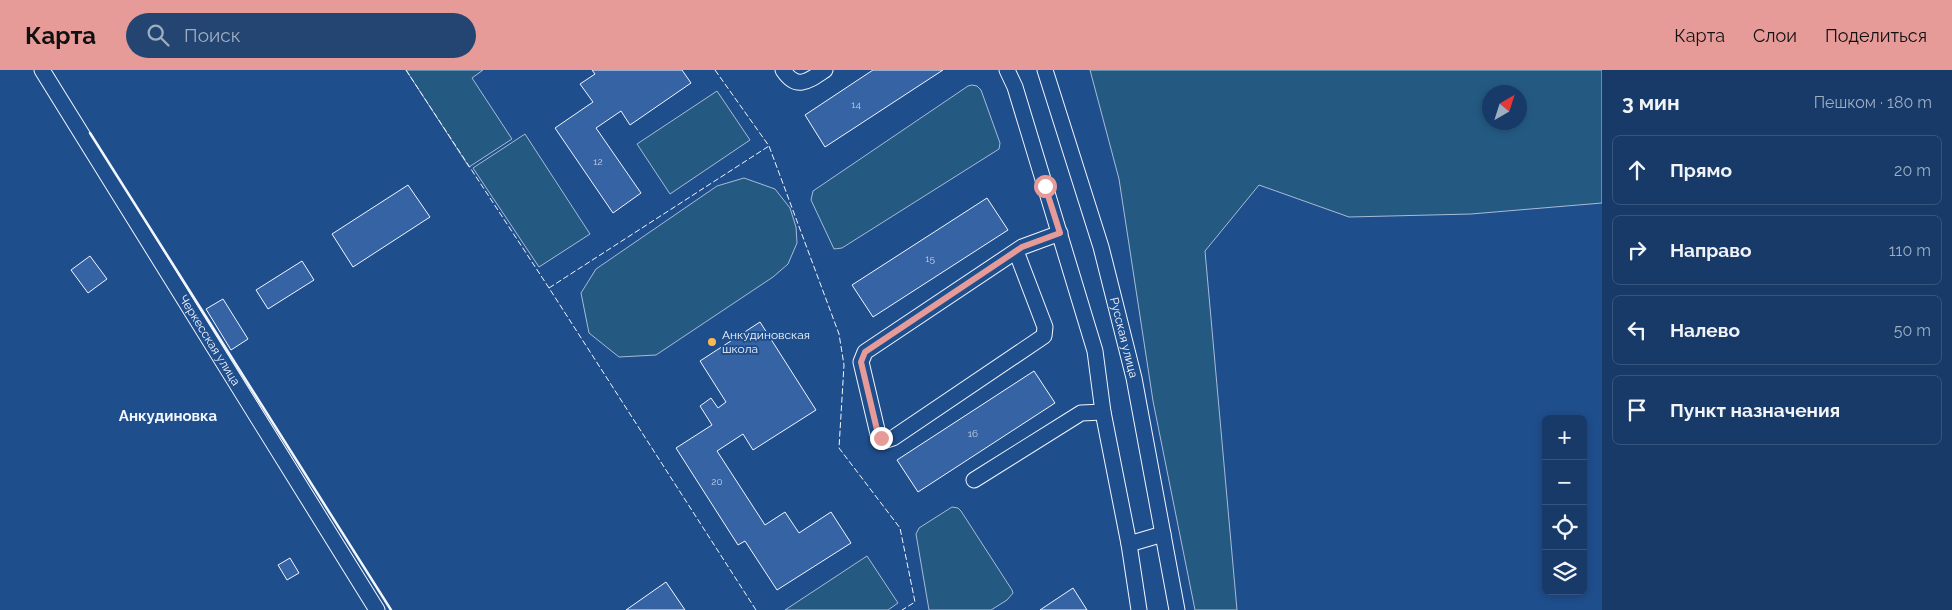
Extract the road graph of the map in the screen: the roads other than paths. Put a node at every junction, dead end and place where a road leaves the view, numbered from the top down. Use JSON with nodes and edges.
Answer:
{"nodes":[{"id":1,"x":42,"y":70,"type":"edge"},
{"id":2,"x":783,"y":70,"type":"edge"},
{"id":3,"x":825,"y":70,"type":"edge"},
{"id":4,"x":1007,"y":70,"type":"edge"},
{"id":5,"x":1046,"y":70,"type":"edge"},
{"id":6,"x":1060,"y":233,"type":"junction"},
{"id":7,"x":1016,"y":251,"type":"junction"},
{"id":8,"x":1103,"y":412,"type":"junction"},
{"id":9,"x":974,"y":480,"type":"dead end"},
{"id":10,"x":1163,"y":534,"type":"junction"},
{"id":11,"x":1129,"y":544,"type":"junction"},
{"id":12,"x":377,"y":610,"type":"edge"},
{"id":13,"x":1139,"y":610,"type":"edge"},
{"id":14,"x":1177,"y":610,"type":"edge"}],
"edges":[{"from":1,"to":12,"type":"street","name":"Черкесская улица"},
{"from":2,"to":3,"type":"street"},
{"from":4,"to":6,"type":"street"},
{"from":5,"to":10,"type":"street","name":"Русская улица"},
{"from":6,"to":7,"type":"street"},
{"from":6,"to":8,"type":"street"},
{"from":7,"to":7,"type":"street"},
{"from":8,"to":9,"type":"street"},
{"from":8,"to":11,"type":"street"},
{"from":10,"to":11,"type":"street"},
{"from":10,"to":14,"type":"street","name":"Русская улица"},
{"from":11,"to":13,"type":"street"}]}
